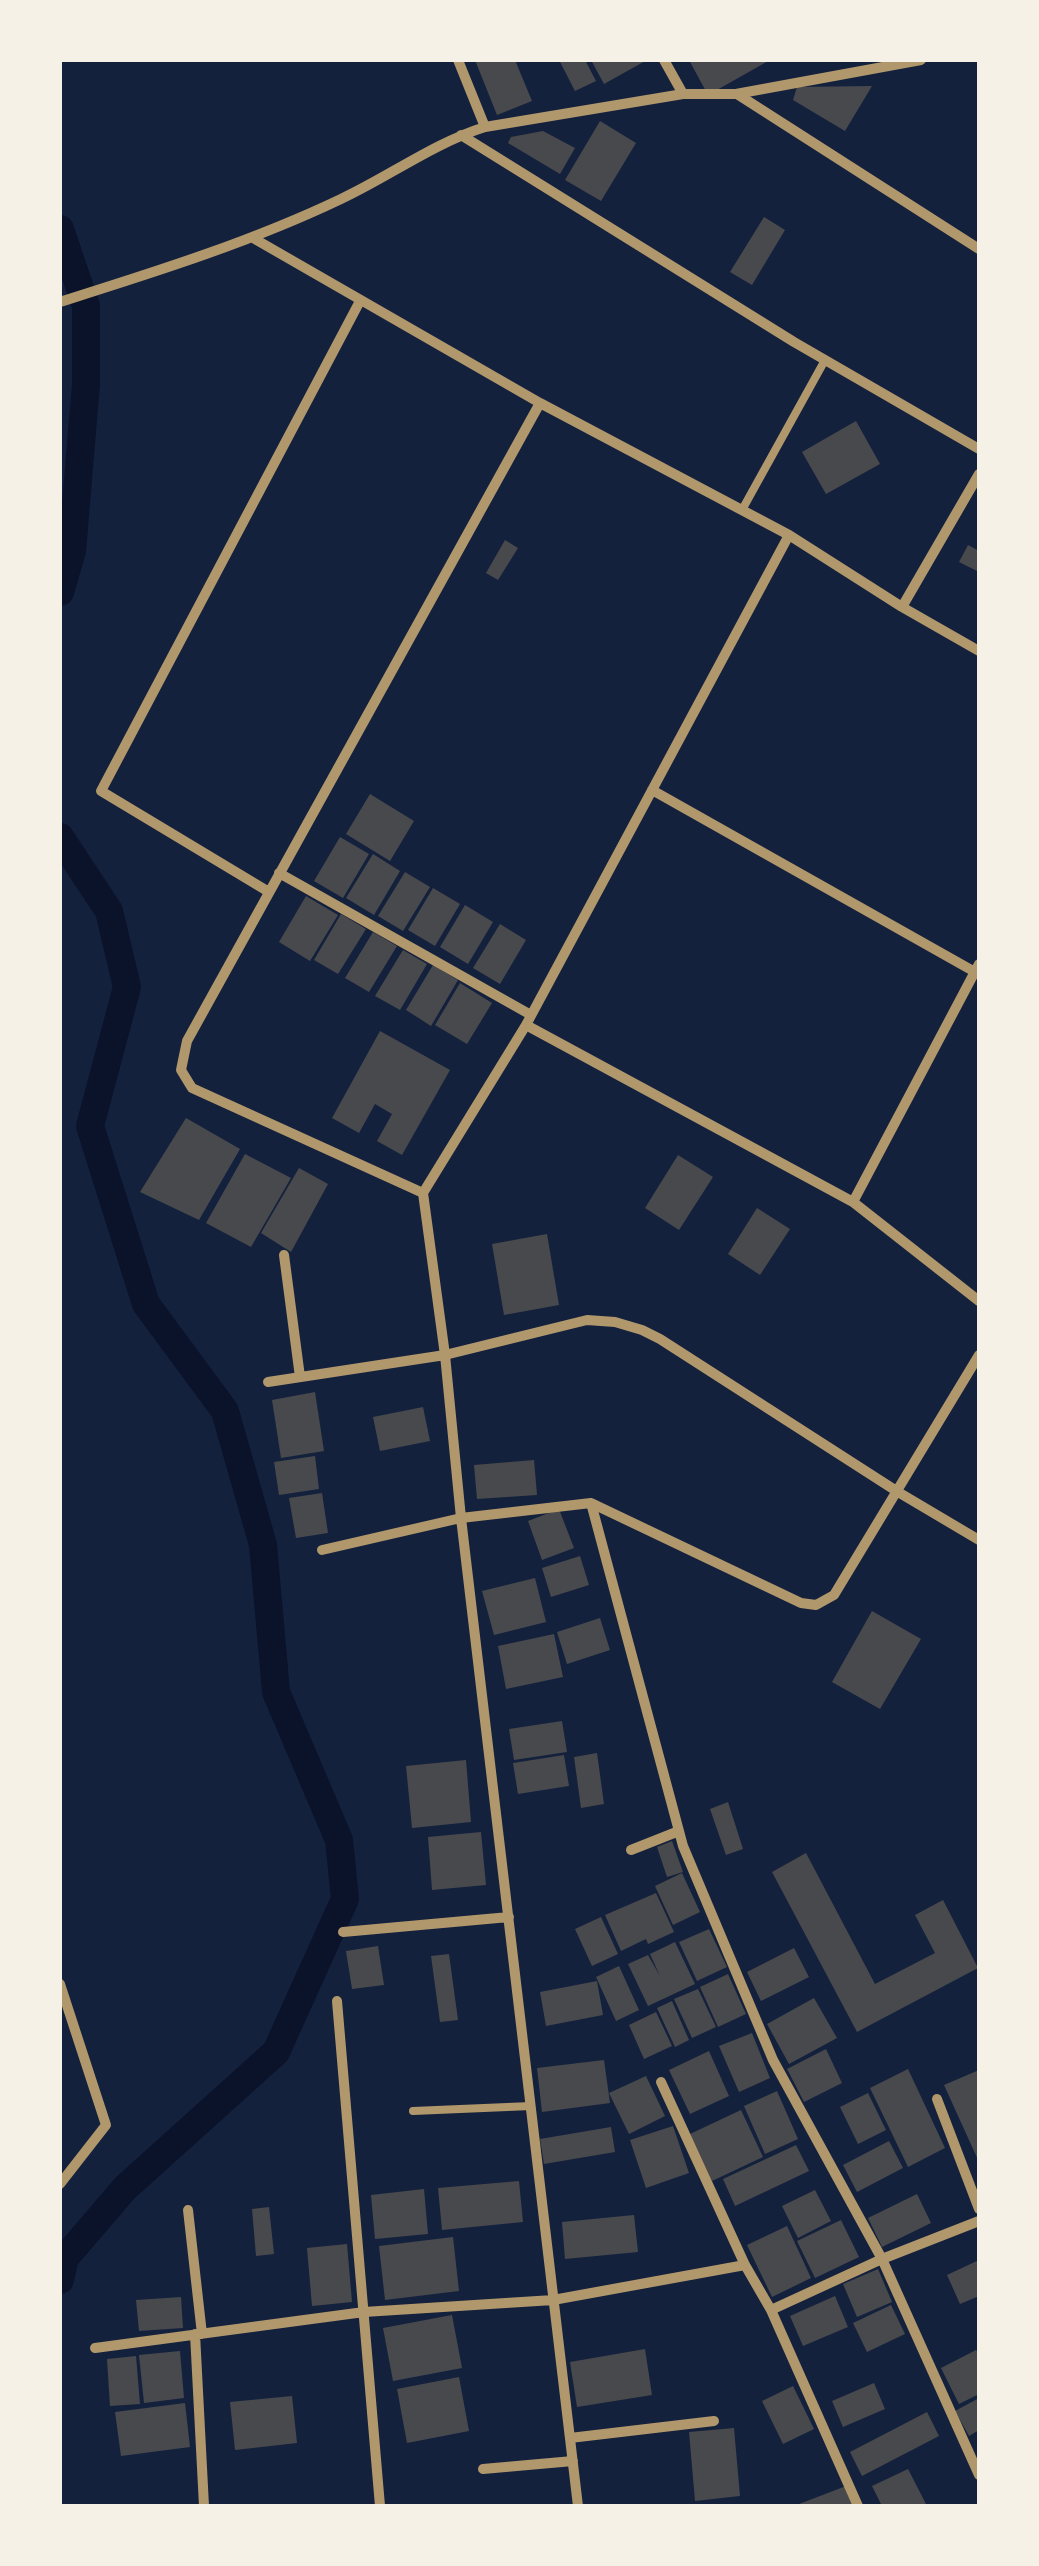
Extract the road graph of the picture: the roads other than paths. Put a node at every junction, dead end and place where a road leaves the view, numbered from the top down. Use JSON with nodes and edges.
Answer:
{"nodes":[{"id":1,"x":458,"y":60,"type":"edge"},
{"id":2,"x":664,"y":60,"type":"edge"},
{"id":3,"x":921,"y":60,"type":"edge"},
{"id":4,"x":881,"y":63,"type":"edge"},
{"id":5,"x":683,"y":94,"type":"junction"},
{"id":6,"x":736,"y":94,"type":"junction"},
{"id":7,"x":485,"y":128,"type":"junction"},
{"id":8,"x":462,"y":135,"type":"junction"},
{"id":9,"x":253,"y":238,"type":"junction"},
{"id":10,"x":979,"y":249,"type":"edge"},
{"id":11,"x":360,"y":301,"type":"junction"},
{"id":12,"x":60,"y":302,"type":"edge"},
{"id":13,"x":825,"y":360,"type":"junction"},
{"id":14,"x":540,"y":403,"type":"junction"},
{"id":15,"x":979,"y":450,"type":"edge"},
{"id":16,"x":979,"y":474,"type":"edge"},
{"id":17,"x":742,"y":510,"type":"junction"},
{"id":18,"x":789,"y":535,"type":"junction"},
{"id":19,"x":902,"y":608,"type":"junction"},
{"id":20,"x":979,"y":651,"type":"edge"},
{"id":21,"x":652,"y":790,"type":"junction"},
{"id":22,"x":280,"y":874,"type":"junction"},
{"id":23,"x":269,"y":892,"type":"junction"},
{"id":24,"x":977,"y":968,"type":"edge"},
{"id":25,"x":529,"y":1020,"type":"junction"},
{"id":26,"x":422,"y":1193,"type":"junction"},
{"id":27,"x":852,"y":1202,"type":"junction"},
{"id":28,"x":284,"y":1255,"type":"dead end"},
{"id":29,"x":979,"y":1301,"type":"edge"},
{"id":30,"x":979,"y":1355,"type":"edge"},
{"id":31,"x":445,"y":1356,"type":"junction"},
{"id":32,"x":300,"y":1378,"type":"junction"},
{"id":33,"x":268,"y":1382,"type":"dead end"},
{"id":34,"x":898,"y":1492,"type":"junction"},
{"id":35,"x":591,"y":1503,"type":"junction"},
{"id":36,"x":460,"y":1518,"type":"junction"},
{"id":37,"x":979,"y":1540,"type":"edge"},
{"id":38,"x":322,"y":1550,"type":"dead end"},
{"id":39,"x":679,"y":1831,"type":"junction"},
{"id":40,"x":632,"y":1850,"type":"dead end"},
{"id":41,"x":509,"y":1917,"type":"junction"},
{"id":42,"x":343,"y":1932,"type":"dead end"},
{"id":43,"x":60,"y":1984,"type":"edge"},
{"id":44,"x":337,"y":2001,"type":"dead end"},
{"id":45,"x":662,"y":2082,"type":"dead end"},
{"id":46,"x":937,"y":2099,"type":"dead end"},
{"id":47,"x":531,"y":2106,"type":"junction"},
{"id":48,"x":414,"y":2111,"type":"dead end"},
{"id":49,"x":60,"y":2184,"type":"edge"},
{"id":50,"x":979,"y":2208,"type":"edge"},
{"id":51,"x":188,"y":2210,"type":"dead end"},
{"id":52,"x":979,"y":2221,"type":"edge"},
{"id":53,"x":882,"y":2259,"type":"junction"},
{"id":54,"x":745,"y":2265,"type":"junction"},
{"id":55,"x":554,"y":2300,"type":"junction"},
{"id":56,"x":770,"y":2310,"type":"junction"},
{"id":57,"x":364,"y":2312,"type":"junction"},
{"id":58,"x":198,"y":2334,"type":"junction"},
{"id":59,"x":95,"y":2348,"type":"dead end"},
{"id":60,"x":714,"y":2421,"type":"dead end"},
{"id":61,"x":570,"y":2438,"type":"junction"},
{"id":62,"x":573,"y":2461,"type":"junction"},
{"id":63,"x":483,"y":2470,"type":"dead end"},
{"id":64,"x":979,"y":2475,"type":"edge"},
{"id":65,"x":204,"y":2506,"type":"edge"},
{"id":66,"x":380,"y":2506,"type":"edge"},
{"id":67,"x":578,"y":2506,"type":"edge"},
{"id":68,"x":858,"y":2506,"type":"edge"}],
"edges":[{"from":1,"to":7,"type":"street"},
{"from":2,"to":5,"type":"street"},
{"from":3,"to":4,"type":"street"},
{"from":4,"to":6,"type":"street"},
{"from":5,"to":6,"type":"street"},
{"from":5,"to":7,"type":"street"},
{"from":6,"to":10,"type":"street"},
{"from":7,"to":8,"type":"street"},
{"from":8,"to":9,"type":"street"},
{"from":8,"to":13,"type":"street"},
{"from":9,"to":11,"type":"street"},
{"from":9,"to":12,"type":"street"},
{"from":11,"to":14,"type":"street"},
{"from":11,"to":23,"type":"street"},
{"from":13,"to":15,"type":"street"},
{"from":13,"to":17,"type":"lane"},
{"from":14,"to":17,"type":"street"},
{"from":14,"to":22,"type":"street"},
{"from":16,"to":19,"type":"street"},
{"from":17,"to":18,"type":"street"},
{"from":18,"to":19,"type":"street"},
{"from":18,"to":21,"type":"street"},
{"from":19,"to":20,"type":"street"},
{"from":21,"to":24,"type":"street"},
{"from":21,"to":25,"type":"street"},
{"from":22,"to":23,"type":"street"},
{"from":22,"to":25,"type":"street"},
{"from":23,"to":26,"type":"street"},
{"from":24,"to":27,"type":"street"},
{"from":25,"to":26,"type":"street"},
{"from":25,"to":27,"type":"street"},
{"from":26,"to":31,"type":"street"},
{"from":27,"to":29,"type":"street"},
{"from":28,"to":32,"type":"street"},
{"from":30,"to":34,"type":"street"},
{"from":31,"to":32,"type":"street"},
{"from":31,"to":34,"type":"street"},
{"from":31,"to":36,"type":"street"},
{"from":32,"to":33,"type":"street"},
{"from":34,"to":35,"type":"street"},
{"from":34,"to":37,"type":"street"},
{"from":35,"to":36,"type":"street"},
{"from":35,"to":39,"type":"street"},
{"from":36,"to":38,"type":"street"},
{"from":36,"to":41,"type":"street"},
{"from":39,"to":40,"type":"street"},
{"from":39,"to":53,"type":"street"},
{"from":41,"to":42,"type":"street"},
{"from":41,"to":47,"type":"street"},
{"from":43,"to":49,"type":"street"},
{"from":44,"to":57,"type":"street"},
{"from":45,"to":54,"type":"street"},
{"from":46,"to":50,"type":"street"},
{"from":47,"to":48,"type":"lane"},
{"from":47,"to":55,"type":"street"},
{"from":51,"to":58,"type":"street"},
{"from":52,"to":53,"type":"street"},
{"from":53,"to":56,"type":"street"},
{"from":53,"to":64,"type":"street"},
{"from":54,"to":55,"type":"street"},
{"from":54,"to":56,"type":"street"},
{"from":55,"to":57,"type":"street"},
{"from":55,"to":61,"type":"street"},
{"from":56,"to":68,"type":"street"},
{"from":57,"to":58,"type":"street"},
{"from":57,"to":66,"type":"street"},
{"from":58,"to":59,"type":"street"},
{"from":58,"to":65,"type":"street"},
{"from":60,"to":61,"type":"street"},
{"from":61,"to":62,"type":"street"},
{"from":62,"to":63,"type":"street"},
{"from":62,"to":67,"type":"street"}]}
